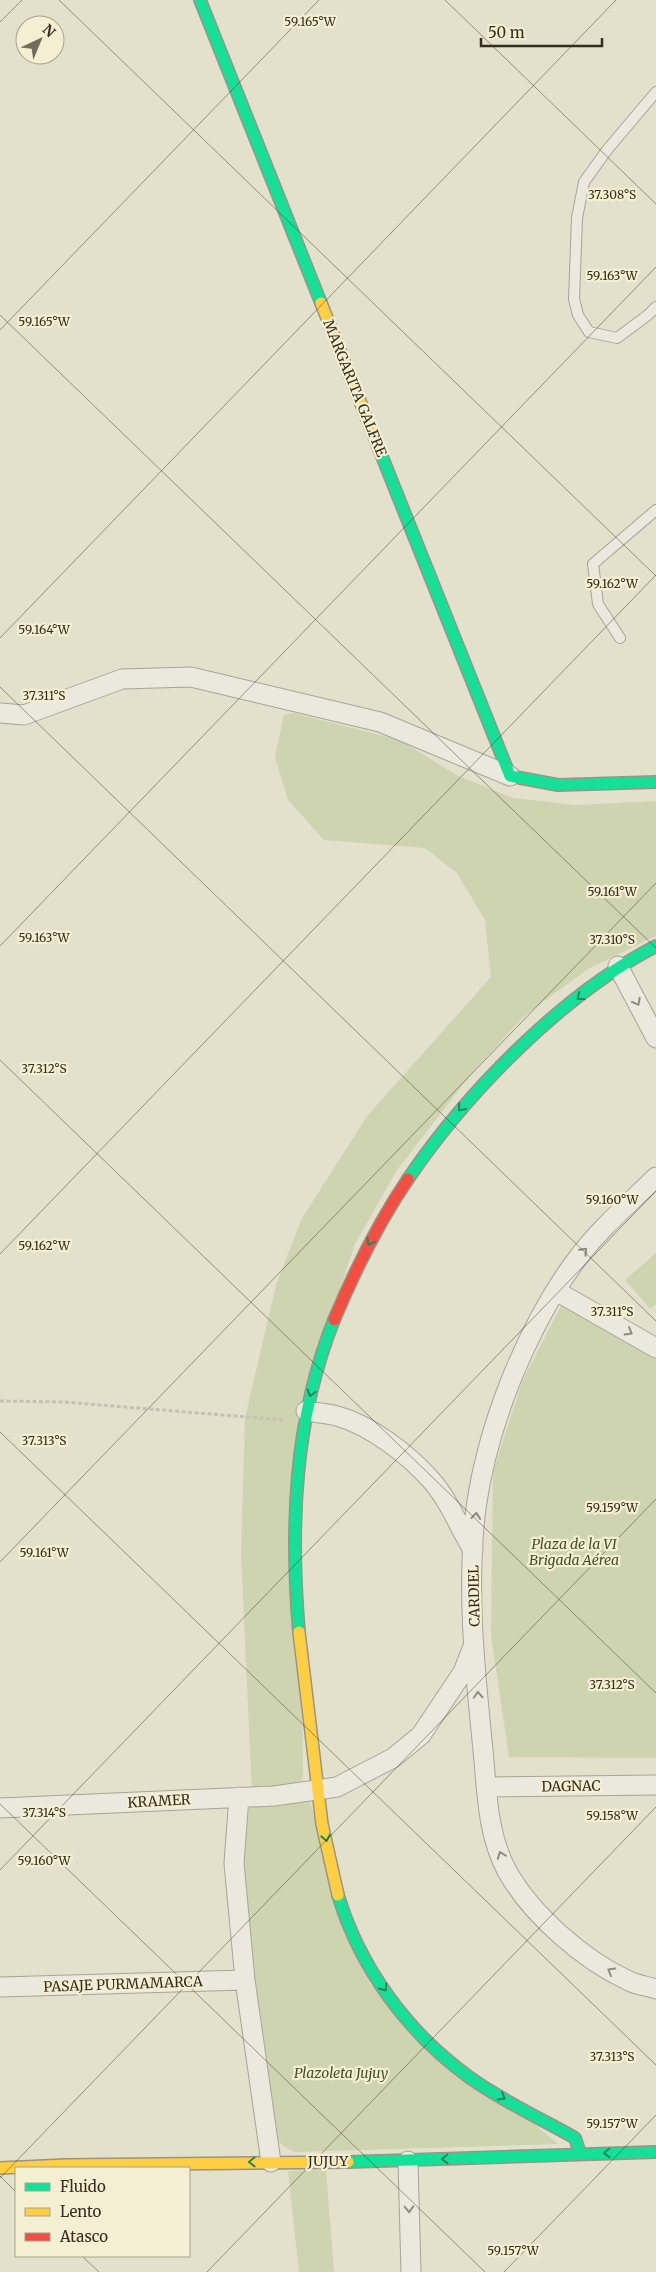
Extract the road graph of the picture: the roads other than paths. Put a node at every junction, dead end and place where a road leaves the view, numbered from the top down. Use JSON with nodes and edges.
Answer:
{"nodes":[{"id":1,"x":200,"y":0,"type":"edge"},
{"id":2,"x":656,"y":92,"type":"edge"},
{"id":3,"x":656,"y":307,"type":"edge"},
{"id":4,"x":656,"y":510,"type":"edge"},
{"id":5,"x":620,"y":638,"type":"dead end"},
{"id":6,"x":0,"y":713,"type":"edge"},
{"id":7,"x":510,"y":776,"type":"junction"},
{"id":8,"x":656,"y":782,"type":"edge"},
{"id":9,"x":656,"y":946,"type":"edge"},
{"id":10,"x":618,"y":966,"type":"junction"},
{"id":11,"x":656,"y":1038,"type":"edge"},
{"id":12,"x":656,"y":1177,"type":"edge"},
{"id":13,"x":556,"y":1291,"type":"junction"},
{"id":14,"x":656,"y":1348,"type":"edge"},
{"id":15,"x":305,"y":1417,"type":"junction"},
{"id":16,"x":473,"y":1550,"type":"junction"},
{"id":17,"x":474,"y":1622,"type":"junction"},
{"id":18,"x":656,"y":1785,"type":"edge"},
{"id":19,"x":486,"y":1787,"type":"junction"},
{"id":20,"x":317,"y":1790,"type":"junction"},
{"id":21,"x":239,"y":1798,"type":"junction"},
{"id":22,"x":0,"y":1808,"type":"edge"},
{"id":23,"x":245,"y":1980,"type":"junction"},
{"id":24,"x":0,"y":1987,"type":"edge"},
{"id":25,"x":656,"y":1989,"type":"edge"},
{"id":26,"x":656,"y":2152,"type":"edge"},
{"id":27,"x":580,"y":2153,"type":"junction"},
{"id":28,"x":408,"y":2160,"type":"junction"},
{"id":29,"x":271,"y":2162,"type":"junction"},
{"id":30,"x":45,"y":2167,"type":"edge"},
{"id":31,"x":0,"y":2168,"type":"edge"},
{"id":32,"x":15,"y":2168,"type":"edge"},
{"id":33,"x":411,"y":2272,"type":"edge"}],
"edges":[{"from":1,"to":7,"type":"street","name":"MARGARITA GALFRE"},
{"from":2,"to":3,"type":"lane"},
{"from":4,"to":5,"type":"lane"},
{"from":6,"to":7,"type":"street"},
{"from":7,"to":8,"type":"street"},
{"from":9,"to":10,"type":"street"},
{"from":10,"to":11,"type":"street","one_way":true},
{"from":10,"to":15,"type":"street","one_way":true},
{"from":13,"to":12,"type":"street","name":"CARDIEL","one_way":true},
{"from":13,"to":14,"type":"street","one_way":true},
{"from":16,"to":13,"type":"street","name":"CARDIEL","one_way":true},
{"from":15,"to":16,"type":"street"},
{"from":15,"to":20,"type":"street"},
{"from":16,"to":17,"type":"street","name":"CARDIEL"},
{"from":19,"to":17,"type":"street","name":"CARDIEL","one_way":true},
{"from":17,"to":20,"type":"street","name":"KRAMER"},
{"from":18,"to":19,"type":"street","name":"DAGNAC"},
{"from":25,"to":19,"type":"street","name":"CARDIEL","one_way":true},
{"from":20,"to":21,"type":"street","name":"KRAMER"},
{"from":20,"to":27,"type":"street","one_way":true},
{"from":21,"to":22,"type":"street","name":"KRAMER"},
{"from":21,"to":23,"type":"street"},
{"from":23,"to":24,"type":"street","name":"PASAJE PURMAMARCA"},
{"from":23,"to":29,"type":"street"},
{"from":26,"to":27,"type":"street","name":"JUJUY","one_way":true},
{"from":27,"to":28,"type":"street","name":"JUJUY","one_way":true},
{"from":28,"to":29,"type":"street","name":"JUJUY"},
{"from":28,"to":33,"type":"street","one_way":true},
{"from":29,"to":30,"type":"street","name":"JUJUY","one_way":true},
{"from":32,"to":31,"type":"street","name":"JUJUY","one_way":true}]}
